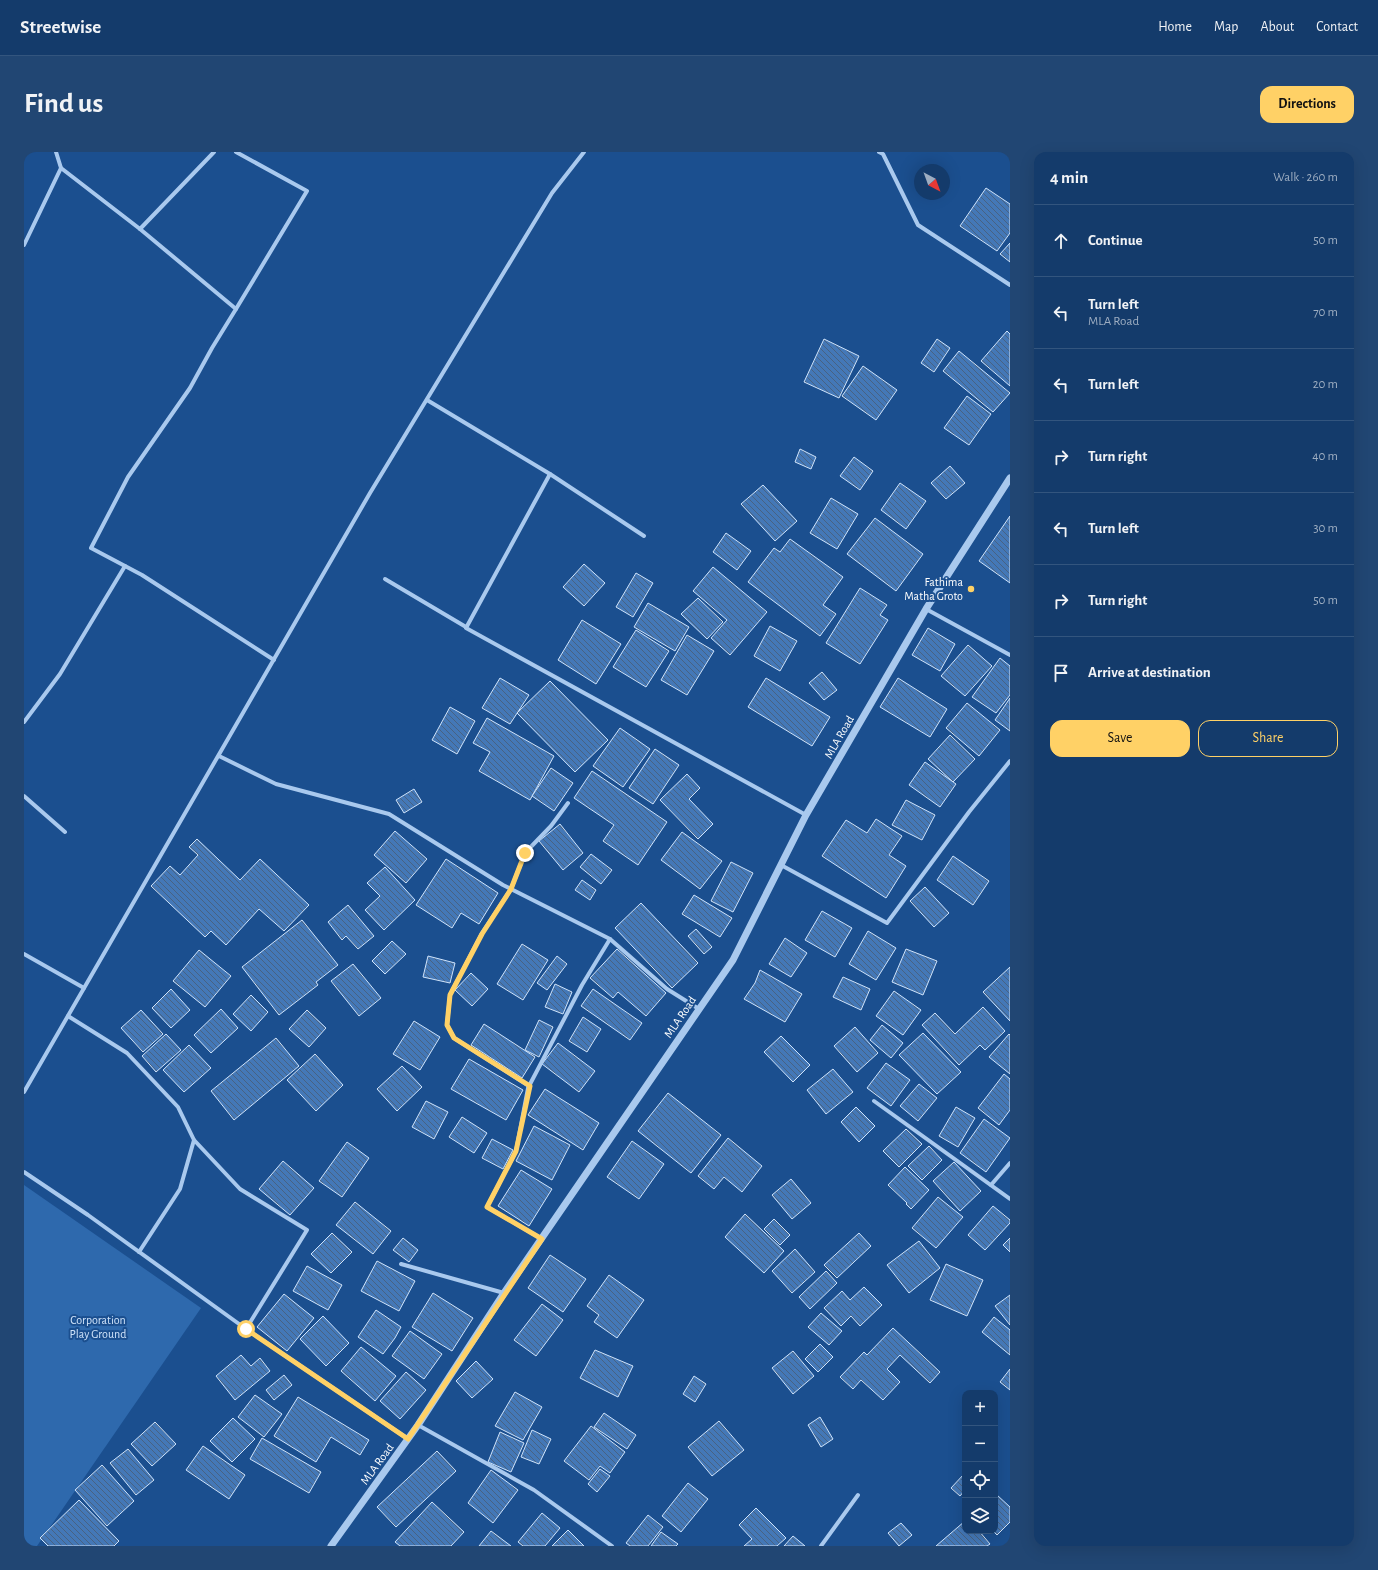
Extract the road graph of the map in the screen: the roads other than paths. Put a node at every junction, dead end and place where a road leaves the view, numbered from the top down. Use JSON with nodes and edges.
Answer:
{"nodes":[{"id":1,"x":56,"y":152,"type":"edge"},
{"id":2,"x":214,"y":152,"type":"edge"},
{"id":3,"x":236,"y":152,"type":"edge"},
{"id":4,"x":584,"y":152,"type":"edge"},
{"id":5,"x":879,"y":152,"type":"edge"},
{"id":6,"x":61,"y":168,"type":"junction"},
{"id":7,"x":140,"y":229,"type":"junction"},
{"id":8,"x":24,"y":245,"type":"edge"},
{"id":9,"x":1010,"y":285,"type":"edge"},
{"id":10,"x":236,"y":309,"type":"junction"},
{"id":11,"x":427,"y":400,"type":"junction"},
{"id":12,"x":550,"y":474,"type":"junction"},
{"id":13,"x":1010,"y":478,"type":"edge"},
{"id":14,"x":644,"y":536,"type":"dead end"},
{"id":15,"x":125,"y":566,"type":"junction"},
{"id":16,"x":385,"y":579,"type":"dead end"},
{"id":17,"x":926,"y":609,"type":"junction"},
{"id":18,"x":466,"y":627,"type":"junction"},
{"id":19,"x":1010,"y":655,"type":"edge"},
{"id":20,"x":274,"y":660,"type":"junction"},
{"id":21,"x":24,"y":722,"type":"edge"},
{"id":22,"x":219,"y":756,"type":"junction"},
{"id":23,"x":1010,"y":761,"type":"edge"},
{"id":24,"x":24,"y":796,"type":"edge"},
{"id":25,"x":568,"y":803,"type":"dead end"},
{"id":26,"x":806,"y":815,"type":"junction"},
{"id":27,"x":65,"y":832,"type":"dead end"},
{"id":28,"x":781,"y":865,"type":"junction"},
{"id":29,"x":511,"y":889,"type":"junction"},
{"id":30,"x":610,"y":939,"type":"junction"},
{"id":31,"x":24,"y":954,"type":"edge"},
{"id":32,"x":84,"y":988,"type":"junction"},
{"id":33,"x":699,"y":1009,"type":"junction"},
{"id":34,"x":68,"y":1016,"type":"junction"},
{"id":35,"x":530,"y":1086,"type":"junction"},
{"id":36,"x":24,"y":1092,"type":"edge"},
{"id":37,"x":874,"y":1101,"type":"dead end"},
{"id":38,"x":194,"y":1140,"type":"junction"},
{"id":39,"x":1010,"y":1163,"type":"edge"},
{"id":40,"x":24,"y":1172,"type":"edge"},
{"id":41,"x":991,"y":1185,"type":"junction"},
{"id":42,"x":1010,"y":1199,"type":"edge"},
{"id":43,"x":542,"y":1239,"type":"junction"},
{"id":44,"x":140,"y":1252,"type":"junction"},
{"id":45,"x":401,"y":1264,"type":"dead end"},
{"id":46,"x":504,"y":1294,"type":"junction"},
{"id":47,"x":246,"y":1329,"type":"junction"},
{"id":48,"x":418,"y":1426,"type":"junction"},
{"id":49,"x":408,"y":1439,"type":"junction"},
{"id":50,"x":858,"y":1495,"type":"dead end"},
{"id":51,"x":331,"y":1546,"type":"edge"},
{"id":52,"x":612,"y":1546,"type":"edge"},
{"id":53,"x":821,"y":1546,"type":"edge"}],
"edges":[{"from":1,"to":6,"type":"street"},
{"from":2,"to":7,"type":"street"},
{"from":3,"to":10,"type":"street"},
{"from":4,"to":11,"type":"street"},
{"from":5,"to":9,"type":"street"},
{"from":6,"to":7,"type":"street"},
{"from":6,"to":8,"type":"street"},
{"from":7,"to":10,"type":"street"},
{"from":10,"to":15,"type":"street"},
{"from":11,"to":12,"type":"street"},
{"from":11,"to":20,"type":"street"},
{"from":12,"to":14,"type":"street"},
{"from":12,"to":18,"type":"street"},
{"from":13,"to":17,"type":"street","name":"MLA Road"},
{"from":15,"to":20,"type":"street"},
{"from":15,"to":21,"type":"street"},
{"from":16,"to":18,"type":"street"},
{"from":17,"to":19,"type":"street"},
{"from":17,"to":26,"type":"street","name":"MLA Road"},
{"from":18,"to":26,"type":"street"},
{"from":20,"to":22,"type":"street"},
{"from":22,"to":29,"type":"street"},
{"from":22,"to":32,"type":"street"},
{"from":23,"to":28,"type":"street"},
{"from":24,"to":27,"type":"street"},
{"from":25,"to":29,"type":"street"},
{"from":26,"to":28,"type":"street","name":"MLA Road"},
{"from":28,"to":33,"type":"street","name":"MLA Road"},
{"from":29,"to":30,"type":"street"},
{"from":29,"to":35,"type":"street"},
{"from":30,"to":33,"type":"street"},
{"from":30,"to":35,"type":"street"},
{"from":31,"to":32,"type":"street"},
{"from":32,"to":34,"type":"street"},
{"from":33,"to":43,"type":"street","name":"MLA Road"},
{"from":34,"to":36,"type":"street"},
{"from":34,"to":38,"type":"street"},
{"from":35,"to":43,"type":"street"},
{"from":37,"to":41,"type":"street"},
{"from":38,"to":44,"type":"street"},
{"from":38,"to":47,"type":"street"},
{"from":39,"to":41,"type":"street"},
{"from":40,"to":44,"type":"street"},
{"from":41,"to":42,"type":"street"},
{"from":43,"to":46,"type":"street","name":"MLA Road"},
{"from":44,"to":47,"type":"street"},
{"from":45,"to":46,"type":"street"},
{"from":46,"to":48,"type":"street","name":"MLA Road"},
{"from":47,"to":49,"type":"street"},
{"from":48,"to":49,"type":"street","name":"MLA Road"},
{"from":48,"to":52,"type":"street"},
{"from":49,"to":51,"type":"street","name":"MLA Road"},
{"from":50,"to":53,"type":"street"}]}
